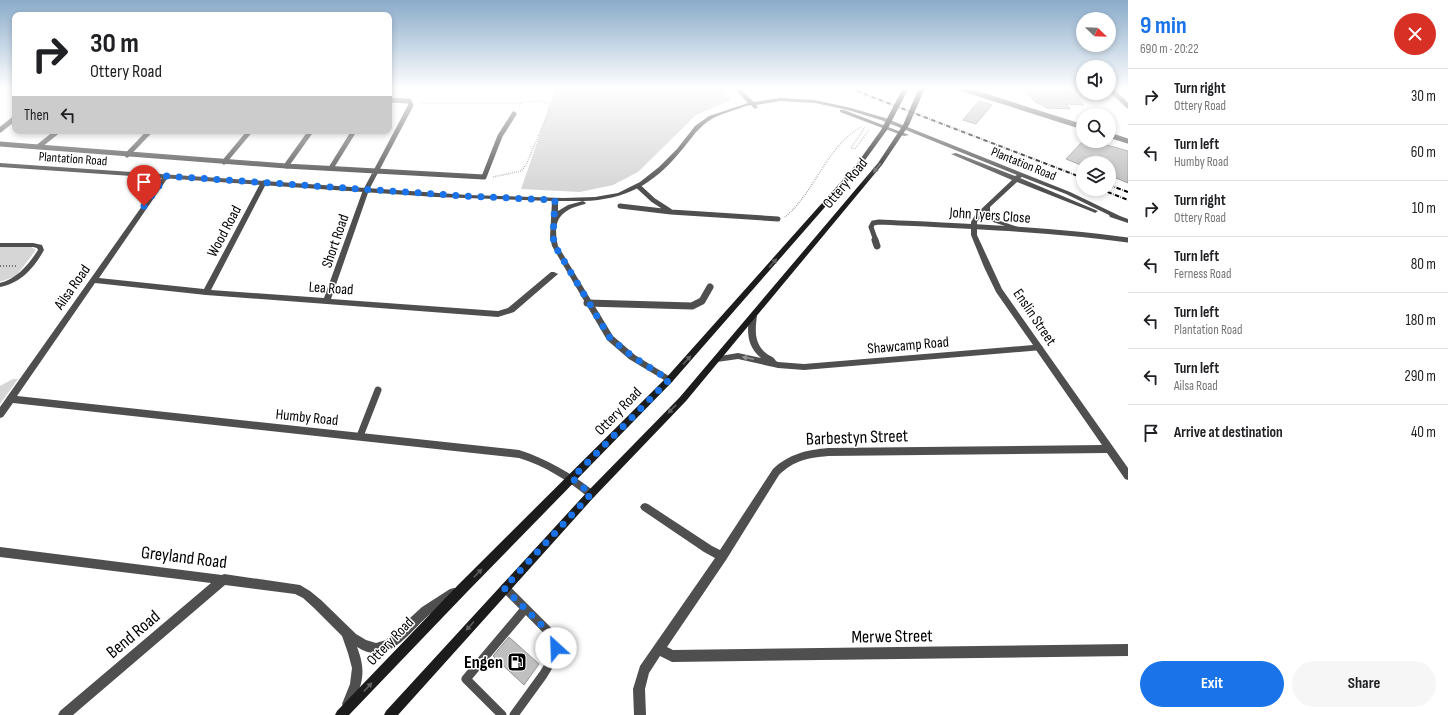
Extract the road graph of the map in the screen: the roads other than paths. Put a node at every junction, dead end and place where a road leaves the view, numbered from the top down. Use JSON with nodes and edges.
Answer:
{"nodes":[{"id":1,"x":11,"y":121,"type":"edge"},
{"id":2,"x":403,"y":121,"type":"edge"},
{"id":3,"x":509,"y":121,"type":"edge"},
{"id":4,"x":704,"y":121,"type":"edge"},
{"id":5,"x":712,"y":121,"type":"edge"},
{"id":6,"x":870,"y":121,"type":"edge"},
{"id":7,"x":889,"y":121,"type":"edge"},
{"id":8,"x":907,"y":121,"type":"edge"},
{"id":9,"x":1065,"y":121,"type":"edge"},
{"id":10,"x":1076,"y":125,"type":"edge"},
{"id":11,"x":0,"y":130,"type":"edge"},
{"id":12,"x":695,"y":131,"type":"junction"},
{"id":13,"x":54,"y":134,"type":"edge"},
{"id":14,"x":147,"y":134,"type":"edge"},
{"id":15,"x":247,"y":134,"type":"edge"},
{"id":16,"x":309,"y":134,"type":"edge"},
{"id":17,"x":352,"y":134,"type":"edge"},
{"id":18,"x":1116,"y":137,"type":"edge"},
{"id":19,"x":1128,"y":141,"type":"edge"},
{"id":20,"x":0,"y":144,"type":"edge"},
{"id":21,"x":38,"y":147,"type":"junction"},
{"id":22,"x":127,"y":154,"type":"junction"},
{"id":23,"x":224,"y":162,"type":"junction"},
{"id":24,"x":0,"y":165,"type":"edge"},
{"id":25,"x":286,"y":166,"type":"junction"},
{"id":26,"x":332,"y":168,"type":"junction"},
{"id":27,"x":376,"y":171,"type":"junction"},
{"id":28,"x":166,"y":176,"type":"junction"},
{"id":29,"x":1018,"y":177,"type":"junction"},
{"id":30,"x":264,"y":182,"type":"junction"},
{"id":31,"x":638,"y":186,"type":"junction"},
{"id":32,"x":366,"y":190,"type":"junction"},
{"id":33,"x":600,"y":199,"type":"junction"},
{"id":34,"x":555,"y":200,"type":"junction"},
{"id":35,"x":620,"y":206,"type":"dead end"},
{"id":36,"x":987,"y":206,"type":"junction"},
{"id":37,"x":671,"y":212,"type":"junction"},
{"id":38,"x":778,"y":219,"type":"road end"},
{"id":39,"x":553,"y":221,"type":"junction"},
{"id":40,"x":1128,"y":221,"type":"edge"},
{"id":41,"x":973,"y":226,"type":"junction"},
{"id":42,"x":1022,"y":230,"type":"junction"},
{"id":43,"x":1128,"y":240,"type":"edge"},
{"id":44,"x":0,"y":245,"type":"edge"},
{"id":45,"x":877,"y":246,"type":"dead end"},
{"id":46,"x":554,"y":274,"type":"dead end"},
{"id":47,"x":92,"y":280,"type":"junction"},
{"id":48,"x":0,"y":285,"type":"edge"},
{"id":49,"x":710,"y":287,"type":"dead end"},
{"id":50,"x":206,"y":292,"type":"junction"},
{"id":51,"x":327,"y":300,"type":"junction"},
{"id":52,"x":587,"y":303,"type":"junction"},
{"id":53,"x":753,"y":316,"type":"junction"},
{"id":54,"x":1039,"y":348,"type":"junction"},
{"id":55,"x":717,"y":358,"type":"junction"},
{"id":56,"x":778,"y":365,"type":"junction"},
{"id":57,"x":669,"y":380,"type":"junction"},
{"id":58,"x":378,"y":390,"type":"dead end"},
{"id":59,"x":10,"y":399,"type":"junction"},
{"id":60,"x":0,"y":414,"type":"edge"},
{"id":61,"x":360,"y":436,"type":"junction"},
{"id":62,"x":1109,"y":449,"type":"junction"},
{"id":63,"x":1128,"y":476,"type":"edge"},
{"id":64,"x":572,"y":478,"type":"junction"},
{"id":65,"x":591,"y":494,"type":"junction"},
{"id":66,"x":645,"y":507,"type":"dead end"},
{"id":67,"x":0,"y":552,"type":"edge"},
{"id":68,"x":722,"y":556,"type":"junction"},
{"id":69,"x":224,"y":579,"type":"junction"},
{"id":70,"x":463,"y":588,"type":"junction"},
{"id":71,"x":504,"y":588,"type":"junction"},
{"id":72,"x":525,"y":608,"type":"junction"},
{"id":73,"x":346,"y":633,"type":"junction"},
{"id":74,"x":658,"y":648,"type":"junction"},
{"id":75,"x":1128,"y":650,"type":"edge"},
{"id":76,"x":343,"y":713,"type":"edge"},
{"id":77,"x":64,"y":715,"type":"edge"},
{"id":78,"x":390,"y":715,"type":"edge"},
{"id":79,"x":502,"y":715,"type":"edge"},
{"id":80,"x":514,"y":715,"type":"edge"},
{"id":81,"x":640,"y":715,"type":"edge"}],
"edges":[{"from":1,"to":11,"type":"lane"},
{"from":2,"to":27,"type":"lane"},
{"from":3,"to":27,"type":"lane"},
{"from":4,"to":12,"type":"street","name":"Plantation Road"},
{"from":5,"to":12,"type":"street","name":"Plantation Road"},
{"from":6,"to":29,"type":"street","name":"Plantation Road"},
{"from":57,"to":7,"type":"main road","name":"Ottery Road","one_way":true},
{"from":8,"to":53,"type":"main road","name":"Ottery Road","one_way":true},
{"from":9,"to":10,"type":"lane"},
{"from":12,"to":31,"type":"street","name":"Plantation Road"},
{"from":13,"to":21,"type":"lane"},
{"from":14,"to":22,"type":"lane"},
{"from":15,"to":23,"type":"lane"},
{"from":16,"to":25,"type":"lane"},
{"from":17,"to":26,"type":"lane"},
{"from":18,"to":19,"type":"lane"},
{"from":20,"to":21,"type":"lane"},
{"from":21,"to":22,"type":"lane"},
{"from":22,"to":23,"type":"lane"},
{"from":23,"to":25,"type":"lane"},
{"from":24,"to":28,"type":"street","name":"Plantation Road"},
{"from":25,"to":26,"type":"lane"},
{"from":26,"to":27,"type":"lane"},
{"from":27,"to":32,"type":"lane"},
{"from":28,"to":30,"type":"street","name":"Plantation Road"},
{"from":28,"to":47,"type":"street","name":"Ailsa Road"},
{"from":29,"to":36,"type":"street"},
{"from":29,"to":40,"type":"street","name":"Plantation Road"},
{"from":30,"to":32,"type":"street","name":"Plantation Road"},
{"from":30,"to":50,"type":"street","name":"Wood Road"},
{"from":31,"to":33,"type":"street","name":"Plantation Road"},
{"from":31,"to":37,"type":"lane"},
{"from":32,"to":34,"type":"street","name":"Plantation Road"},
{"from":32,"to":51,"type":"street","name":"Short Road"},
{"from":33,"to":34,"type":"street","name":"Plantation Road"},
{"from":33,"to":39,"type":"street"},
{"from":34,"to":39,"type":"street"},
{"from":35,"to":37,"type":"lane"},
{"from":36,"to":41,"type":"street"},
{"from":36,"to":42,"type":"street"},
{"from":37,"to":38,"type":"lane"},
{"from":39,"to":52,"type":"street"},
{"from":41,"to":42,"type":"lane","name":"John Tyers Close"},
{"from":41,"to":45,"type":"lane","name":"John Tyers Close"},
{"from":41,"to":54,"type":"street","name":"Enslin Street"},
{"from":42,"to":43,"type":"lane","name":"John Tyers Close"},
{"from":44,"to":48,"type":"street"},
{"from":46,"to":51,"type":"street","name":"Lea Road"},
{"from":47,"to":50,"type":"street","name":"Lea Road"},
{"from":47,"to":59,"type":"street","name":"Ailsa Road"},
{"from":49,"to":52,"type":"lane"},
{"from":50,"to":51,"type":"street","name":"Lea Road"},
{"from":52,"to":57,"type":"street"},
{"from":53,"to":55,"type":"main road","name":"Ottery Road"},
{"from":53,"to":56,"type":"street","name":"Shawcamp Road"},
{"from":54,"to":56,"type":"street","name":"Shawcamp Road"},
{"from":54,"to":62,"type":"street","name":"Enslin Street"},
{"from":56,"to":55,"type":"street","name":"Shawcamp Road","one_way":true},
{"from":55,"to":65,"type":"main road","name":"Ottery Road","one_way":true},
{"from":57,"to":64,"type":"main road","name":"Ottery Road"},
{"from":58,"to":61,"type":"lane"},
{"from":59,"to":60,"type":"street","name":"Ailsa Road"},
{"from":59,"to":61,"type":"street","name":"Humby Road"},
{"from":61,"to":64,"type":"street","name":"Humby Road"},
{"from":62,"to":63,"type":"street","name":"Enslin Street"},
{"from":62,"to":68,"type":"street","name":"Barbestyn Street"},
{"from":64,"to":65,"type":"street","name":"Humby Road"},
{"from":70,"to":64,"type":"main road","name":"Ottery Road","one_way":true},
{"from":65,"to":71,"type":"main road","name":"Ottery Road"},
{"from":66,"to":68,"type":"street"},
{"from":67,"to":69,"type":"street","name":"Greyland Road"},
{"from":68,"to":74,"type":"street","name":"Barbestyn Street"},
{"from":69,"to":73,"type":"street","name":"Greyland Road"},
{"from":69,"to":77,"type":"street","name":"Bend Road"},
{"from":70,"to":73,"type":"street"},
{"from":76,"to":70,"type":"main road","name":"Ottery Road","one_way":true},
{"from":71,"to":72,"type":"lane"},
{"from":71,"to":78,"type":"main road","name":"Ottery Road","one_way":true},
{"from":72,"to":79,"type":"lane"},
{"from":72,"to":80,"type":"lane"},
{"from":73,"to":76,"type":"street"},
{"from":74,"to":75,"type":"street","name":"Merwe Street"},
{"from":74,"to":81,"type":"street","name":"Barbestyn Street"}]}
